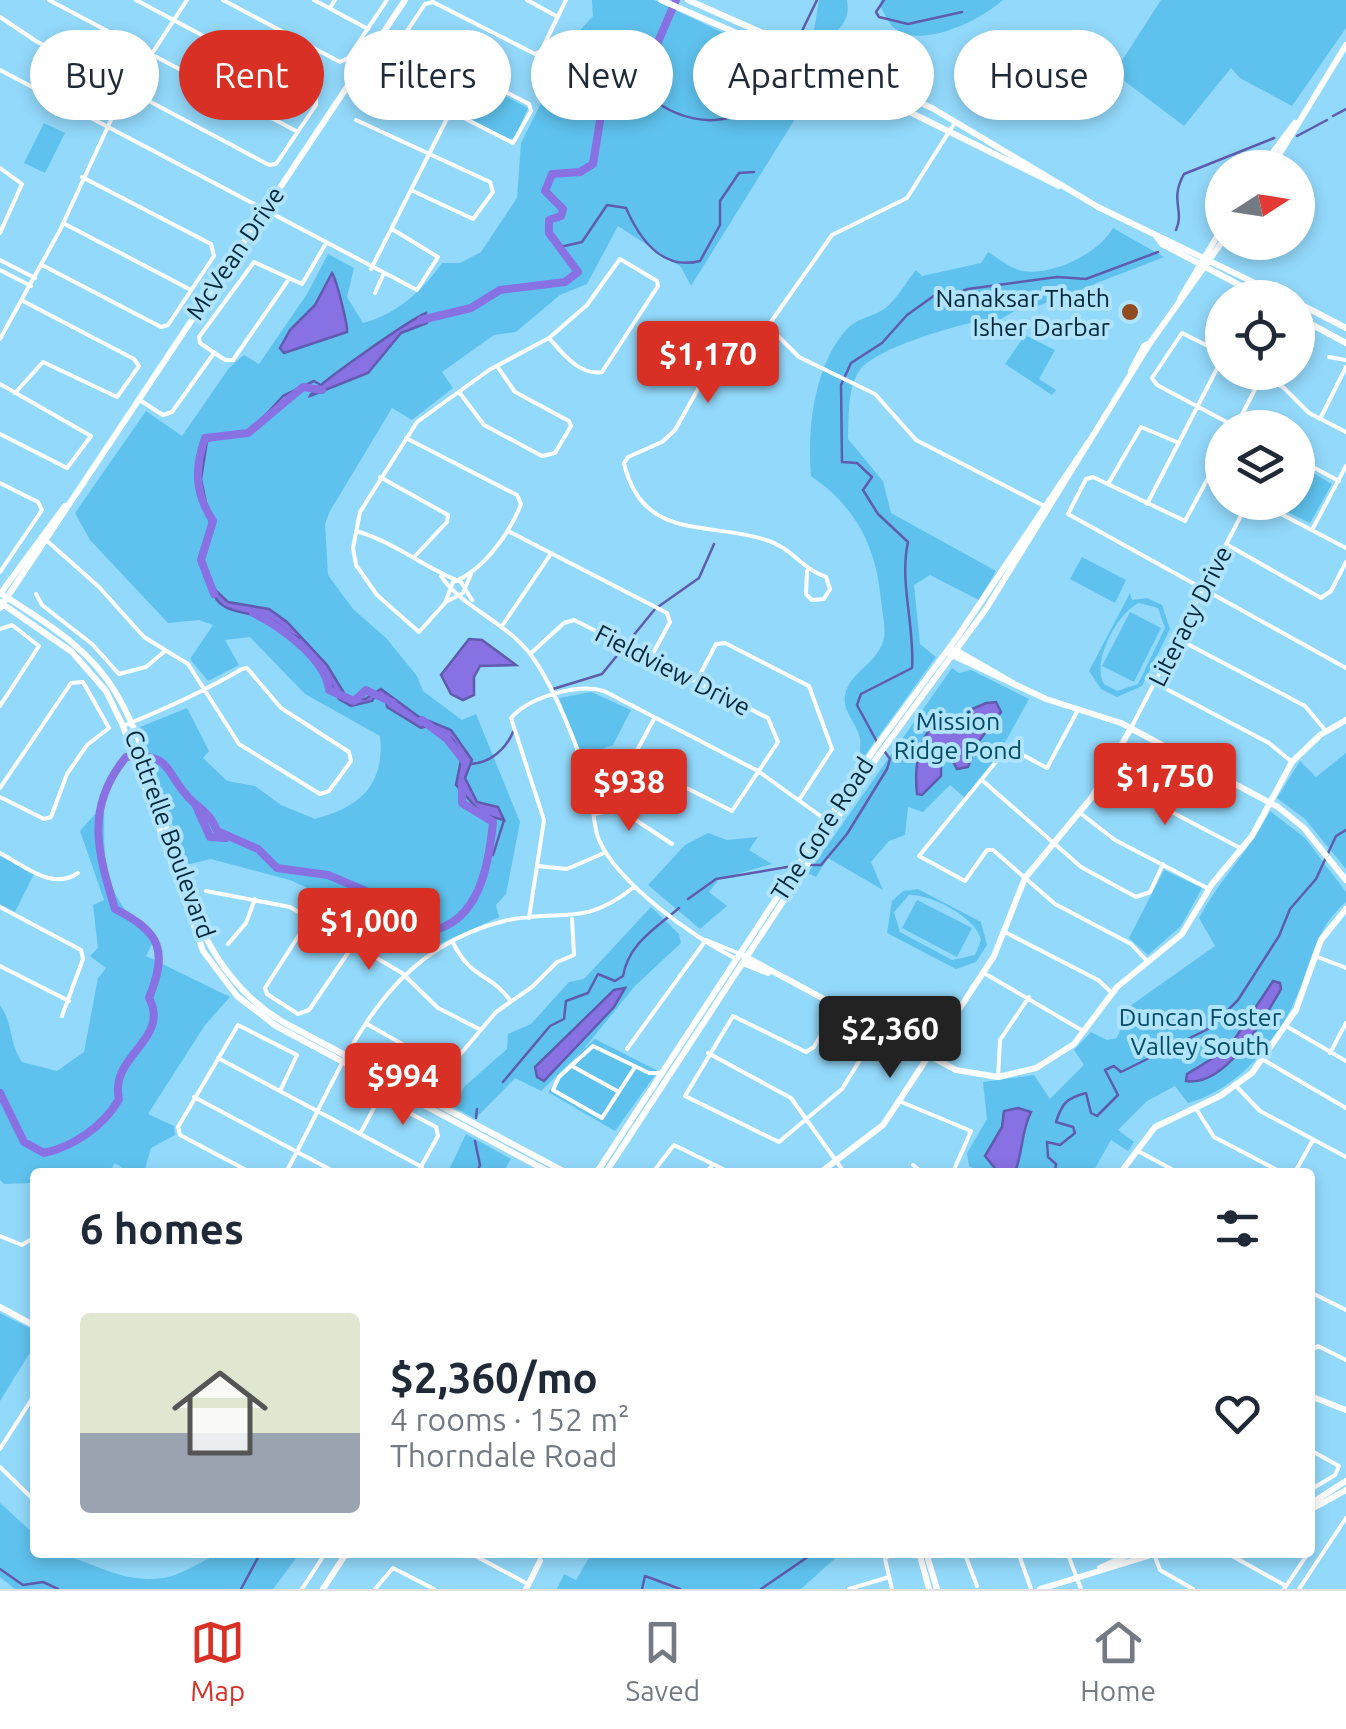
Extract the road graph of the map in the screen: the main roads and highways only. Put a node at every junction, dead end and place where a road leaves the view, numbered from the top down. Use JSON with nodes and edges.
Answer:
{"nodes":[{"id":1,"x":406,"y":0,"type":"edge"},
{"id":2,"x":688,"y":0,"type":"edge"},
{"id":3,"x":663,"y":1,"type":"edge"},
{"id":4,"x":727,"y":30,"type":"edge"},
{"id":5,"x":757,"y":30,"type":"edge"},
{"id":6,"x":1346,"y":45,"type":"edge"},
{"id":7,"x":934,"y":110,"type":"edge"},
{"id":8,"x":927,"y":120,"type":"edge"},
{"id":9,"x":1278,"y":150,"type":"edge"},
{"id":10,"x":1060,"y":186,"type":"junction"},
{"id":11,"x":1205,"y":261,"type":"junction"},
{"id":12,"x":1235,"y":280,"type":"edge"},
{"id":13,"x":1247,"y":280,"type":"edge"},
{"id":14,"x":1315,"y":312,"type":"edge"},
{"id":15,"x":1315,"y":326,"type":"edge"},
{"id":16,"x":1346,"y":328,"type":"edge"},
{"id":17,"x":1346,"y":343,"type":"edge"},
{"id":18,"x":65,"y":506,"type":"junction"},
{"id":19,"x":1,"y":599,"type":"edge"},
{"id":20,"x":951,"y":651,"type":"junction"},
{"id":21,"x":1346,"y":720,"type":"edge"},
{"id":22,"x":1131,"y":728,"type":"junction"},
{"id":23,"x":1269,"y":802,"type":"junction"},
{"id":24,"x":830,"y":823,"type":"junction"},
{"id":25,"x":1346,"y":880,"type":"edge"},
{"id":26,"x":1346,"y":909,"type":"edge"},
{"id":27,"x":742,"y":959,"type":"junction"},
{"id":28,"x":701,"y":1023,"type":"junction"},
{"id":29,"x":928,"y":1057,"type":"junction"},
{"id":30,"x":656,"y":1088,"type":"junction"},
{"id":31,"x":489,"y":1136,"type":"junction"},
{"id":32,"x":542,"y":1168,"type":"edge"},
{"id":33,"x":557,"y":1168,"type":"edge"},
{"id":34,"x":600,"y":1168,"type":"edge"},
{"id":35,"x":608,"y":1168,"type":"edge"},
{"id":36,"x":825,"y":1168,"type":"edge"},
{"id":37,"x":1124,"y":1168,"type":"edge"},
{"id":38,"x":0,"y":1307,"type":"edge"},
{"id":39,"x":30,"y":1323,"type":"edge"},
{"id":40,"x":1315,"y":1398,"type":"edge"},
{"id":41,"x":1346,"y":1410,"type":"edge"},
{"id":42,"x":1346,"y":1482,"type":"edge"},
{"id":43,"x":1346,"y":1490,"type":"edge"},
{"id":44,"x":1315,"y":1504,"type":"edge"},
{"id":45,"x":1315,"y":1505,"type":"edge"},
{"id":46,"x":343,"y":1558,"type":"edge"},
{"id":47,"x":924,"y":1558,"type":"edge"},
{"id":48,"x":1121,"y":1558,"type":"edge"},
{"id":49,"x":1138,"y":1558,"type":"edge"},
{"id":50,"x":540,"y":1561,"type":"dead end"},
{"id":51,"x":1100,"y":1568,"type":"junction"},
{"id":52,"x":527,"y":1586,"type":"edge"},
{"id":53,"x":323,"y":1589,"type":"edge"},
{"id":54,"x":933,"y":1589,"type":"edge"},
{"id":55,"x":1040,"y":1589,"type":"edge"}],
"edges":[{"from":1,"to":18,"type":"main road","name":"McVean Drive"},
{"from":2,"to":5,"type":"main road"},
{"from":3,"to":4,"type":"main road"},
{"from":6,"to":9,"type":"main road"},
{"from":7,"to":10,"type":"main road"},
{"from":8,"to":10,"type":"main road"},
{"from":10,"to":11,"type":"main road"},
{"from":11,"to":12,"type":"main road"},
{"from":11,"to":13,"type":"main road"},
{"from":11,"to":20,"type":"main road","name":"The Gore Road"},
{"from":14,"to":16,"type":"main road"},
{"from":15,"to":17,"type":"main road"},
{"from":18,"to":19,"type":"main road","name":"McVean Drive"},
{"from":18,"to":19,"type":"main road","name":"McVean Drive"},
{"from":19,"to":31,"type":"main road","name":"Cottrelle Boulevard"},
{"from":20,"to":22,"type":"main road"},
{"from":20,"to":24,"type":"main road","name":"The Gore Road"},
{"from":21,"to":23,"type":"main road"},
{"from":22,"to":23,"type":"main road"},
{"from":22,"to":29,"type":"main road"},
{"from":23,"to":25,"type":"main road"},
{"from":23,"to":29,"type":"main road"},
{"from":24,"to":27,"type":"main road","name":"The Gore Road"},
{"from":24,"to":27,"type":"main road","name":"The Gore Road"},
{"from":26,"to":37,"type":"main road"},
{"from":27,"to":28,"type":"main road","name":"The Gore Road"},
{"from":27,"to":29,"type":"main road"},
{"from":28,"to":30,"type":"main road","name":"The Gore Road"},
{"from":28,"to":30,"type":"main road","name":"The Gore Road"},
{"from":29,"to":36,"type":"main road"},
{"from":30,"to":34,"type":"main road","name":"The Gore Road"},
{"from":30,"to":35,"type":"main road","name":"The Gore Road"},
{"from":31,"to":32,"type":"main road","name":"Cottrelle Boulevard"},
{"from":31,"to":33,"type":"main road","name":"Cottrelle Boulevard"},
{"from":38,"to":39,"type":"main road"},
{"from":40,"to":41,"type":"main road"},
{"from":42,"to":44,"type":"main road"},
{"from":43,"to":45,"type":"main road"},
{"from":46,"to":53,"type":"main road"},
{"from":47,"to":54,"type":"main road"},
{"from":48,"to":51,"type":"main road"},
{"from":49,"to":51,"type":"main road"},
{"from":50,"to":52,"type":"main road"},
{"from":51,"to":55,"type":"main road"}]}
